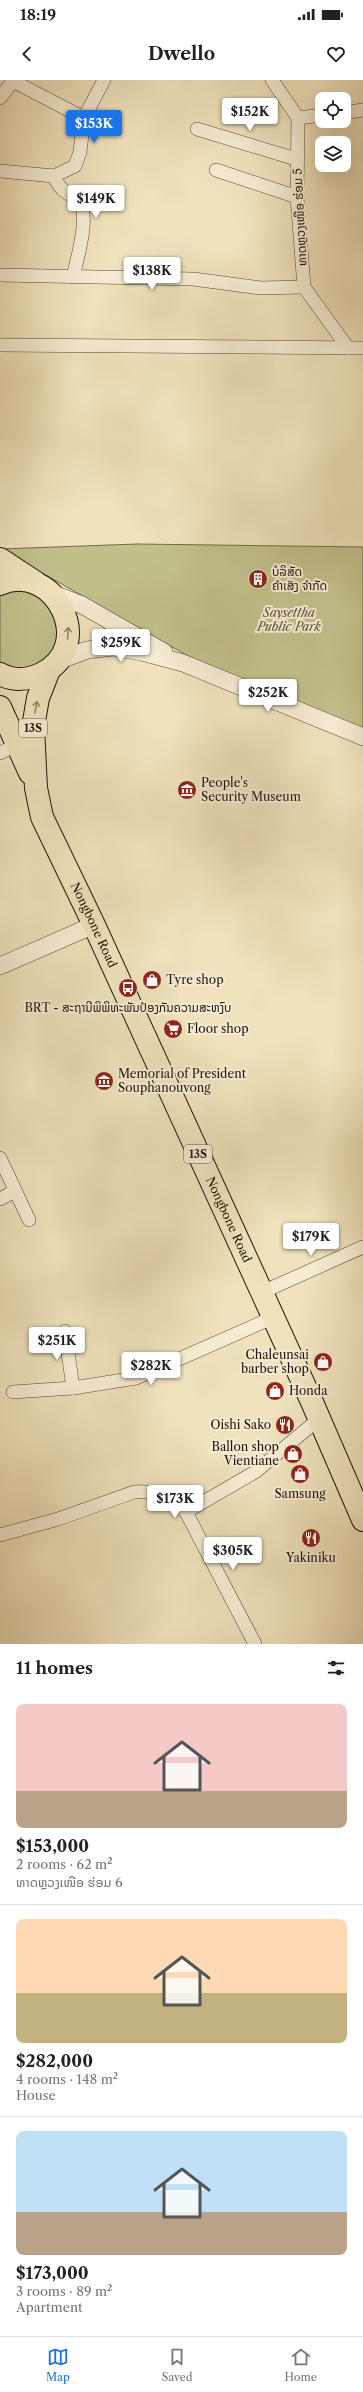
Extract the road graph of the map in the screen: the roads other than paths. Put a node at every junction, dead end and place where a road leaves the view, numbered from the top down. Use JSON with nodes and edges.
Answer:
{"nodes":[{"id":1,"x":104,"y":80,"type":"edge"},
{"id":2,"x":272,"y":80,"type":"edge"},
{"id":3,"x":12,"y":81,"type":"edge"},
{"id":4,"x":0,"y":98,"type":"edge"},
{"id":5,"x":363,"y":110,"type":"edge"},
{"id":6,"x":351,"y":111,"type":"edge"},
{"id":7,"x":315,"y":116,"type":"edge"},
{"id":8,"x":84,"y":118,"type":"junction"},
{"id":9,"x":298,"y":118,"type":"junction"},
{"id":10,"x":197,"y":129,"type":"dead end"},
{"id":11,"x":296,"y":159,"type":"junction"},
{"id":12,"x":0,"y":170,"type":"edge"},
{"id":13,"x":216,"y":170,"type":"dead end"},
{"id":14,"x":54,"y":176,"type":"junction"},
{"id":15,"x":297,"y":197,"type":"junction"},
{"id":16,"x":0,"y":275,"type":"edge"},
{"id":17,"x":73,"y":278,"type":"junction"},
{"id":18,"x":304,"y":287,"type":"junction"},
{"id":19,"x":0,"y":345,"type":"edge"},
{"id":20,"x":348,"y":348,"type":"junction"},
{"id":21,"x":363,"y":348,"type":"edge"},
{"id":22,"x":0,"y":559,"type":"edge"},
{"id":23,"x":0,"y":584,"type":"edge"},
{"id":24,"x":44,"y":588,"type":"junction"},
{"id":25,"x":183,"y":663,"type":"junction"},
{"id":26,"x":53,"y":666,"type":"junction"},
{"id":27,"x":0,"y":674,"type":"edge"},
{"id":28,"x":0,"y":707,"type":"edge"},
{"id":29,"x":363,"y":737,"type":"edge"},
{"id":30,"x":9,"y":749,"type":"edge"},
{"id":31,"x":36,"y":788,"type":"junction"},
{"id":32,"x":94,"y":925,"type":"junction"},
{"id":33,"x":0,"y":966,"type":"edge"},
{"id":34,"x":0,"y":1158,"type":"edge"},
{"id":35,"x":15,"y":1191,"type":"junction"},
{"id":36,"x":0,"y":1199,"type":"edge"},
{"id":37,"x":29,"y":1220,"type":"dead end"},
{"id":38,"x":363,"y":1247,"type":"edge"},
{"id":39,"x":269,"y":1289,"type":"junction"},
{"id":40,"x":272,"y":1318,"type":"junction"},
{"id":41,"x":65,"y":1330,"type":"dead end"},
{"id":42,"x":73,"y":1388,"type":"junction"},
{"id":43,"x":13,"y":1392,"type":"dead end"},
{"id":44,"x":319,"y":1419,"type":"junction"},
{"id":45,"x":363,"y":1497,"type":"edge"},
{"id":46,"x":186,"y":1512,"type":"junction"},
{"id":47,"x":363,"y":1520,"type":"edge"},
{"id":48,"x":0,"y":1535,"type":"edge"},
{"id":49,"x":255,"y":1644,"type":"edge"}],
"edges":[{"from":1,"to":8,"type":"street"},
{"from":2,"to":9,"type":"street"},
{"from":3,"to":4,"type":"street"},
{"from":3,"to":8,"type":"street"},
{"from":5,"to":6,"type":"street"},
{"from":7,"to":9,"type":"street"},
{"from":8,"to":14,"type":"street"},
{"from":9,"to":11,"type":"street","name":"ທາດຫຼວງເໜືອ ຮ່ອມ 5"},
{"from":10,"to":11,"type":"street"},
{"from":11,"to":15,"type":"street","name":"ທາດຫຼວງເໜືອ ຮ່ອມ 5"},
{"from":12,"to":14,"type":"street"},
{"from":13,"to":15,"type":"street"},
{"from":14,"to":17,"type":"street"},
{"from":15,"to":18,"type":"street","name":"ທາດຫຼວງເໜືອ ຮ່ອມ 5"},
{"from":16,"to":17,"type":"street"},
{"from":17,"to":18,"type":"street"},
{"from":18,"to":20,"type":"street"},
{"from":19,"to":20,"type":"street"},
{"from":20,"to":21,"type":"street"},
{"from":22,"to":24,"type":"highway","name":"Nongbone Road","number":"13S"},
{"from":23,"to":24,"type":"highway","name":"Nongbone Road"},
{"from":24,"to":25,"type":"street","name":"Nongbone Road"},
{"from":26,"to":24,"type":"highway","name":"Nongbone Road","number":"13S","one_way":true},
{"from":25,"to":26,"type":"street"},
{"from":25,"to":29,"type":"street"},
{"from":26,"to":27,"type":"highway"},
{"from":31,"to":26,"type":"highway","name":"Nongbone Road","number":"13S","one_way":true},
{"from":28,"to":30,"type":"highway","name":"Nongbone Road","number":"13S"},
{"from":30,"to":31,"type":"highway","name":"Nongbone Road","number":"13S"},
{"from":31,"to":32,"type":"highway","name":"Nongbone Road","number":"13S"},
{"from":31,"to":39,"type":"highway","name":"Nongbone Road","number":"13S"},
{"from":32,"to":33,"type":"street"},
{"from":32,"to":40,"type":"highway","name":"Nongbone Road","number":"13S"},
{"from":34,"to":35,"type":"street"},
{"from":35,"to":36,"type":"street"},
{"from":35,"to":37,"type":"street"},
{"from":38,"to":39,"type":"street"},
{"from":39,"to":45,"type":"highway","name":"Nongbone Road","number":"13S"},
{"from":40,"to":42,"type":"street"},
{"from":40,"to":44,"type":"highway","name":"Nongbone Road","number":"13S"},
{"from":41,"to":42,"type":"street"},
{"from":42,"to":43,"type":"street"},
{"from":44,"to":46,"type":"street"},
{"from":44,"to":47,"type":"highway","name":"Nongbone Road","number":"13S"},
{"from":46,"to":48,"type":"street"},
{"from":46,"to":49,"type":"street"}]}
